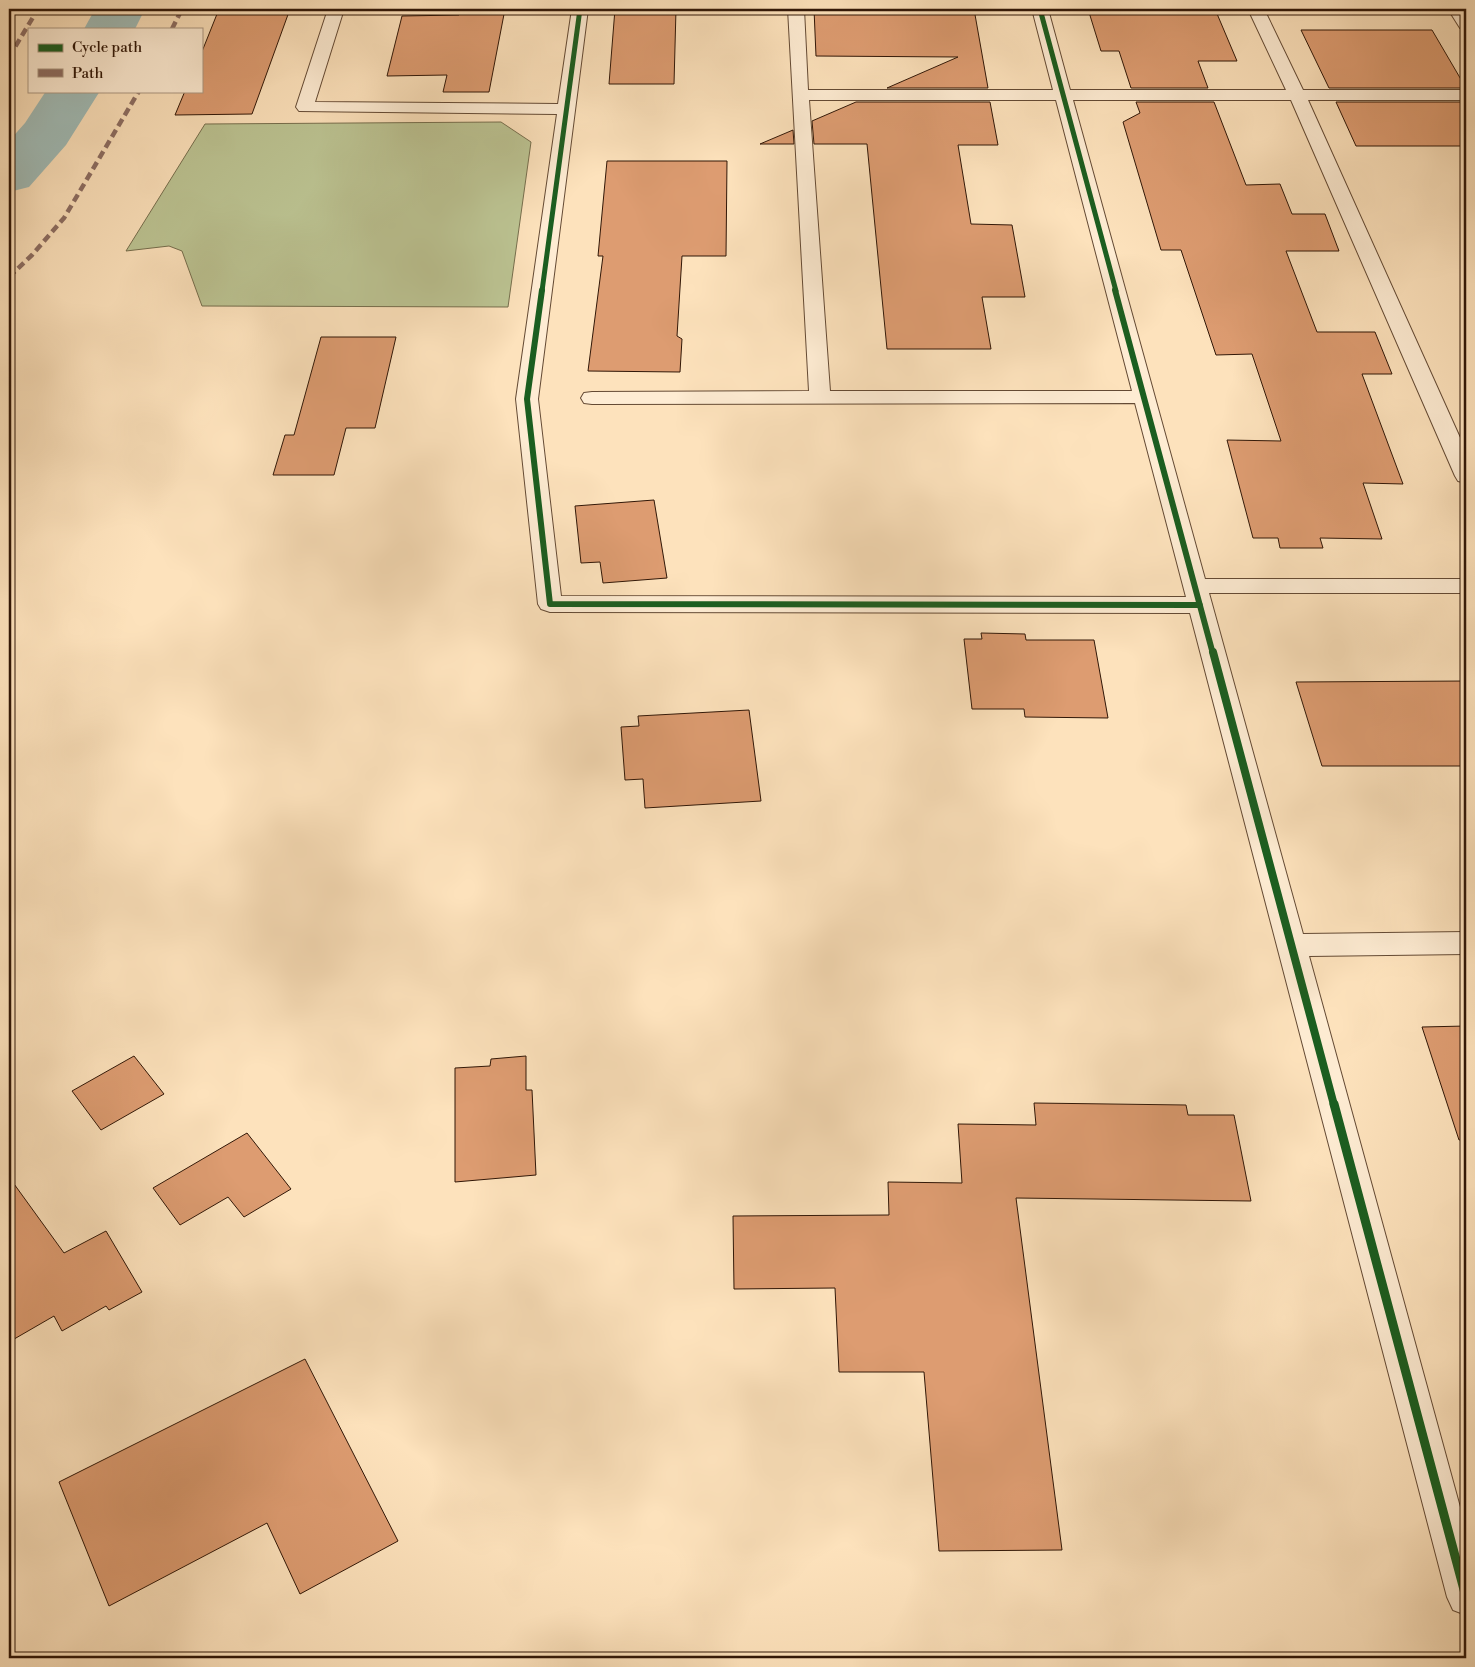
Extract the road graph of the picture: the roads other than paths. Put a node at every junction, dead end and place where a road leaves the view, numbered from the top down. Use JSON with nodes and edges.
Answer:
{"nodes":[{"id":1,"x":336,"y":9,"type":"edge"},
{"id":2,"x":580,"y":9,"type":"edge"},
{"id":3,"x":796,"y":9,"type":"edge"},
{"id":4,"x":1040,"y":9,"type":"edge"},
{"id":5,"x":1256,"y":9,"type":"edge"},
{"id":6,"x":1456,"y":9,"type":"edge"},
{"id":7,"x":1466,"y":26,"type":"edge"},
{"id":8,"x":1063,"y":95,"type":"junction"},
{"id":9,"x":1296,"y":95,"type":"junction"},
{"id":10,"x":1466,"y":95,"type":"edge"},
{"id":11,"x":800,"y":96,"type":"junction"},
{"id":12,"x":567,"y":109,"type":"junction"},
{"id":13,"x":820,"y":397,"type":"junction"},
{"id":14,"x":1144,"y":397,"type":"junction"},
{"id":15,"x":592,"y":398,"type":"dead end"},
{"id":16,"x":1466,"y":476,"type":"edge"},
{"id":17,"x":1466,"y":586,"type":"edge"},
{"id":18,"x":1197,"y":596,"type":"junction"},
{"id":19,"x":1466,"y":943,"type":"edge"},
{"id":20,"x":1291,"y":945,"type":"junction"},
{"id":21,"x":1466,"y":1597,"type":"edge"}],
"edges":[{"from":1,"to":12,"type":"street"},
{"from":2,"to":12,"type":"street"},
{"from":3,"to":11,"type":"street"},
{"from":4,"to":8,"type":"street"},
{"from":5,"to":9,"type":"street"},
{"from":6,"to":7,"type":"street"},
{"from":8,"to":9,"type":"street"},
{"from":8,"to":11,"type":"street"},
{"from":8,"to":14,"type":"street"},
{"from":9,"to":10,"type":"street"},
{"from":9,"to":16,"type":"street"},
{"from":11,"to":13,"type":"street"},
{"from":12,"to":18,"type":"street"},
{"from":13,"to":14,"type":"street"},
{"from":13,"to":15,"type":"street"},
{"from":14,"to":18,"type":"street"},
{"from":17,"to":18,"type":"street"},
{"from":18,"to":20,"type":"street"},
{"from":19,"to":20,"type":"street"},
{"from":20,"to":21,"type":"street"}]}
